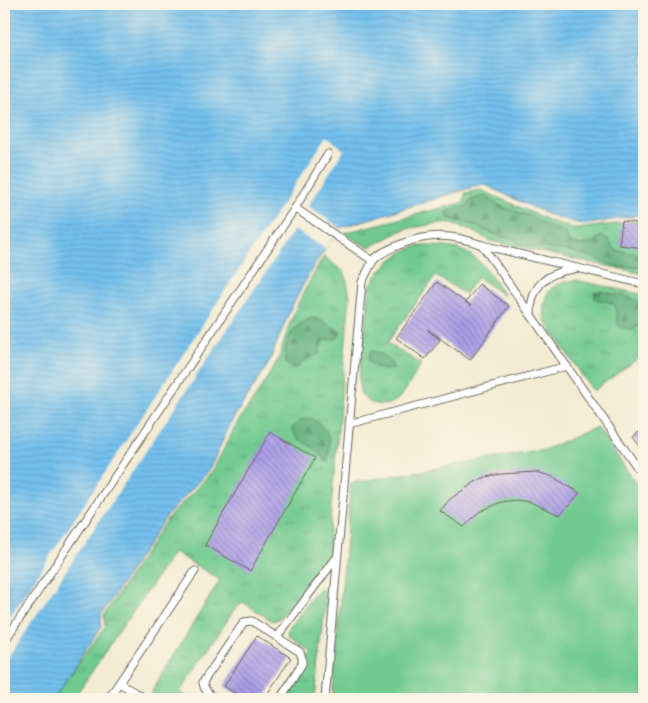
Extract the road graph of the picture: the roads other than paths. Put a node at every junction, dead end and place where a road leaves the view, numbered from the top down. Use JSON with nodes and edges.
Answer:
{"nodes":[{"id":1,"x":328,"y":154,"type":"dead end"},
{"id":2,"x":295,"y":208,"type":"junction"},
{"id":3,"x":482,"y":245,"type":"junction"},
{"id":4,"x":373,"y":261,"type":"junction"},
{"id":5,"x":580,"y":268,"type":"junction"},
{"id":6,"x":644,"y":284,"type":"edge"},
{"id":7,"x":531,"y":315,"type":"junction"},
{"id":8,"x":567,"y":366,"type":"junction"},
{"id":9,"x":349,"y":424,"type":"junction"},
{"id":10,"x":644,"y":478,"type":"edge"},
{"id":11,"x":338,"y":556,"type":"junction"},
{"id":12,"x":195,"y":571,"type":"dead end"},
{"id":13,"x":277,"y":637,"type":"junction"},
{"id":14,"x":4,"y":642,"type":"edge"},
{"id":15,"x":119,"y":683,"type":"junction"},
{"id":16,"x":108,"y":699,"type":"edge"},
{"id":17,"x":146,"y":699,"type":"edge"},
{"id":18,"x":216,"y":699,"type":"edge"},
{"id":19,"x":280,"y":699,"type":"edge"},
{"id":20,"x":325,"y":699,"type":"edge"}],
"edges":[{"from":1,"to":2,"type":"lane"},
{"from":2,"to":4,"type":"lane"},
{"from":2,"to":14,"type":"lane"},
{"from":3,"to":4,"type":"lane"},
{"from":3,"to":5,"type":"lane"},
{"from":3,"to":7,"type":"lane"},
{"from":4,"to":9,"type":"lane"},
{"from":5,"to":6,"type":"lane"},
{"from":5,"to":7,"type":"lane"},
{"from":7,"to":8,"type":"lane"},
{"from":8,"to":9,"type":"lane"},
{"from":8,"to":10,"type":"lane"},
{"from":9,"to":11,"type":"lane"},
{"from":11,"to":13,"type":"lane"},
{"from":11,"to":20,"type":"lane"},
{"from":12,"to":15,"type":"lane"},
{"from":13,"to":18,"type":"lane"},
{"from":13,"to":19,"type":"lane"},
{"from":15,"to":16,"type":"lane"},
{"from":15,"to":17,"type":"lane"}]}
